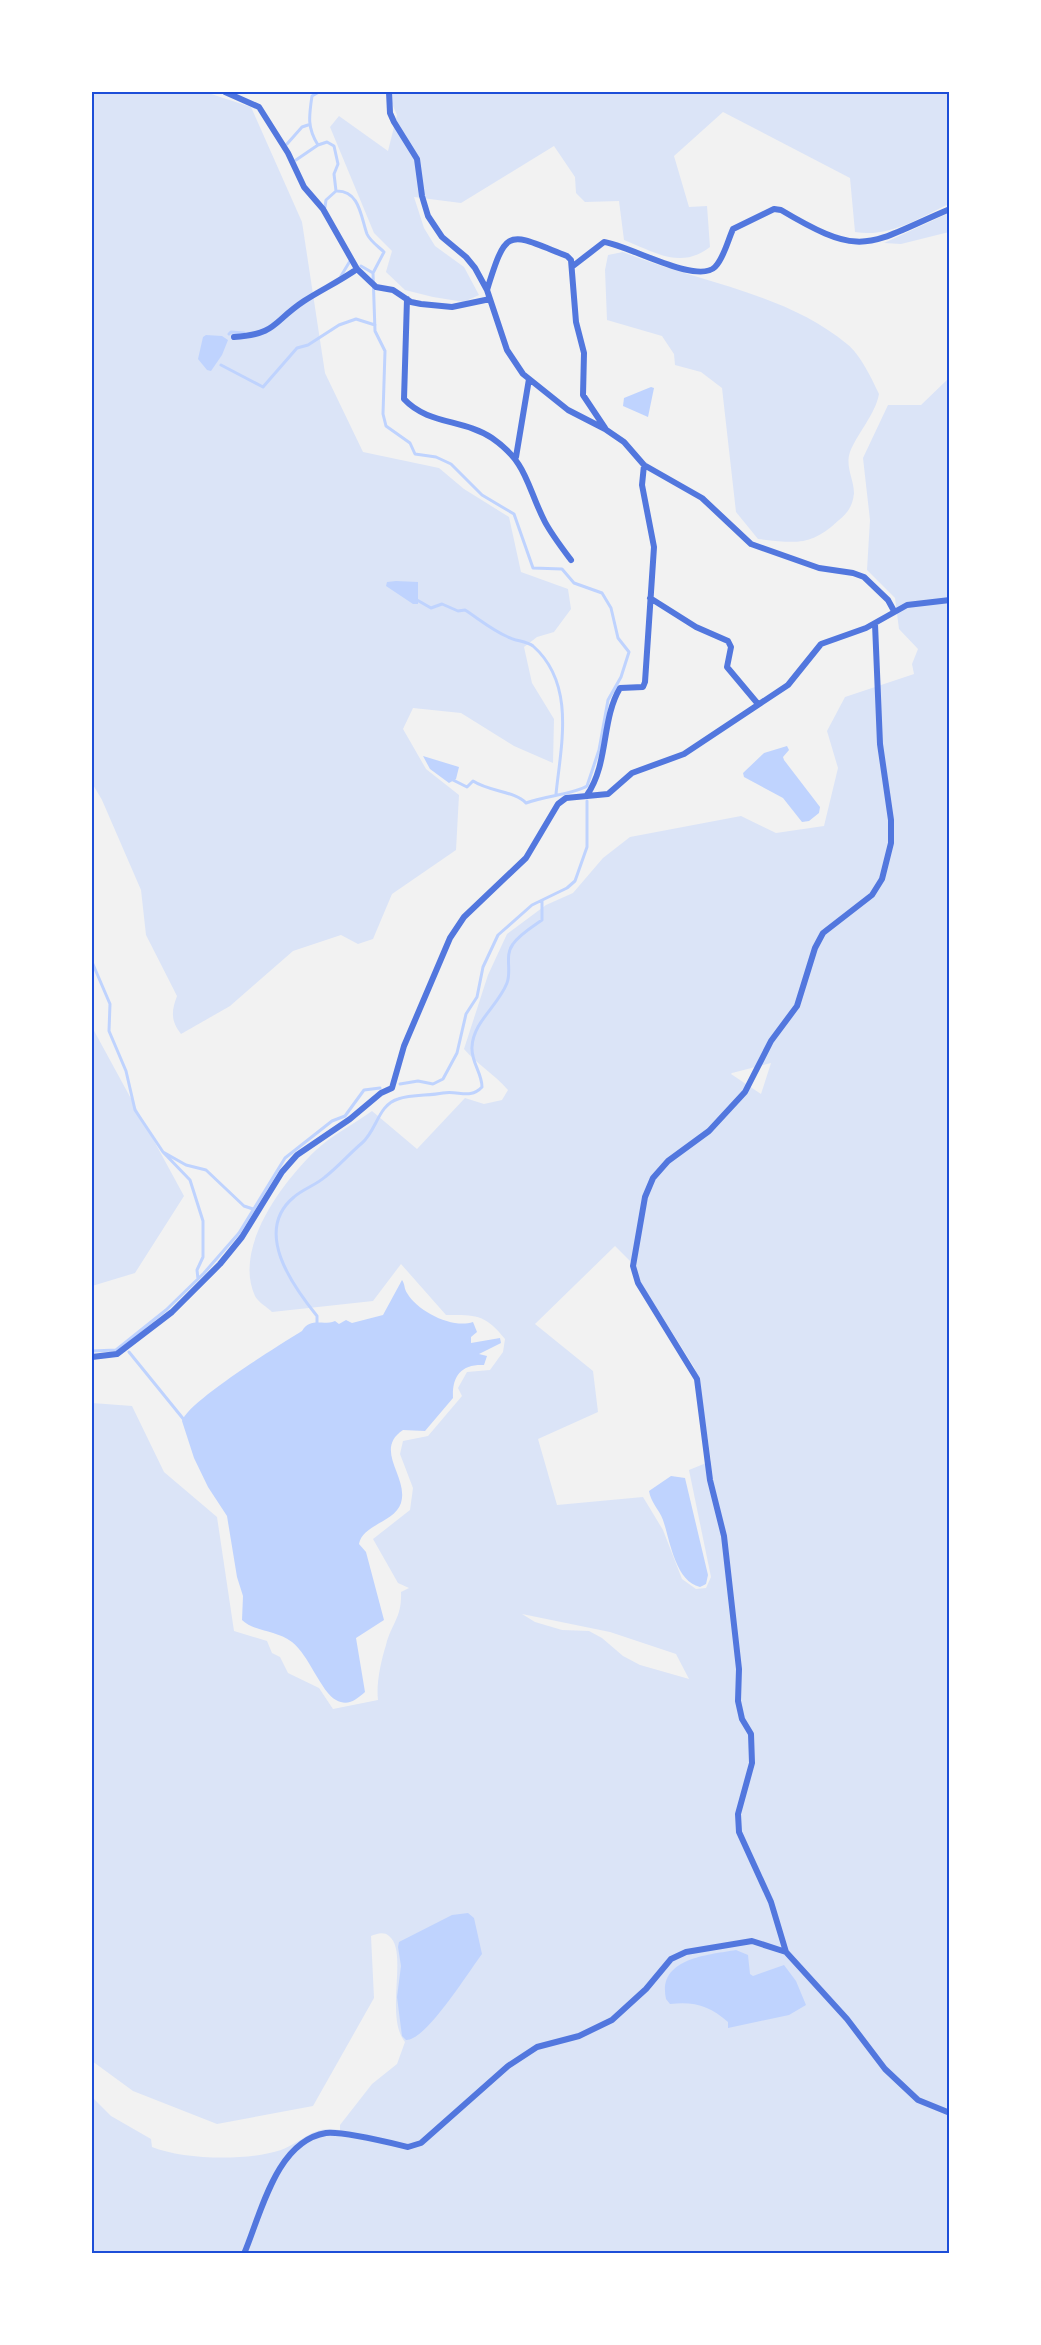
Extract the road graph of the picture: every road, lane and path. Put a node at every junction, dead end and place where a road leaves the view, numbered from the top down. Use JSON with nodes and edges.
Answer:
{"nodes":[{"id":1,"x":225,"y":92,"type":"edge"},
{"id":2,"x":389,"y":92,"type":"edge"},
{"id":3,"x":950,"y":208,"type":"edge"},
{"id":4,"x":573,"y":266,"type":"junction"},
{"id":5,"x":357,"y":269,"type":"junction"},
{"id":6,"x":487,"y":290,"type":"junction"},
{"id":7,"x":407,"y":299,"type":"junction"},
{"id":8,"x":490,"y":299,"type":"junction"},
{"id":9,"x":234,"y":337,"type":"dead end"},
{"id":10,"x":529,"y":379,"type":"junction"},
{"id":11,"x":605,"y":429,"type":"junction"},
{"id":12,"x":516,"y":458,"type":"junction"},
{"id":13,"x":644,"y":465,"type":"junction"},
{"id":14,"x":571,"y":560,"type":"dead end"},
{"id":15,"x":650,"y":598,"type":"junction"},
{"id":16,"x":950,"y":600,"type":"edge"},
{"id":17,"x":894,"y":611,"type":"junction"},
{"id":18,"x":875,"y":624,"type":"junction"},
{"id":19,"x":758,"y":704,"type":"junction"},
{"id":20,"x":587,"y":795,"type":"junction"},
{"id":21,"x":92,"y":1357,"type":"edge"},
{"id":22,"x":786,"y":1952,"type":"junction"},
{"id":23,"x":950,"y":2113,"type":"edge"},
{"id":24,"x":244,"y":2253,"type":"edge"}],
"edges":[{"from":1,"to":5,"type":"street"},
{"from":2,"to":6,"type":"street"},
{"from":3,"to":4,"type":"street"},
{"from":4,"to":6,"type":"street"},
{"from":4,"to":11,"type":"street"},
{"from":5,"to":7,"type":"street"},
{"from":5,"to":9,"type":"street"},
{"from":6,"to":8,"type":"street"},
{"from":7,"to":8,"type":"street"},
{"from":7,"to":12,"type":"street"},
{"from":8,"to":10,"type":"street"},
{"from":10,"to":11,"type":"street"},
{"from":10,"to":12,"type":"street"},
{"from":11,"to":13,"type":"street"},
{"from":12,"to":14,"type":"street"},
{"from":13,"to":15,"type":"street"},
{"from":13,"to":17,"type":"street"},
{"from":15,"to":19,"type":"street"},
{"from":15,"to":20,"type":"street"},
{"from":16,"to":17,"type":"street"},
{"from":17,"to":18,"type":"street"},
{"from":18,"to":19,"type":"street"},
{"from":18,"to":22,"type":"street"},
{"from":19,"to":20,"type":"street"},
{"from":20,"to":21,"type":"street"},
{"from":22,"to":23,"type":"street"},
{"from":22,"to":24,"type":"street"}]}
